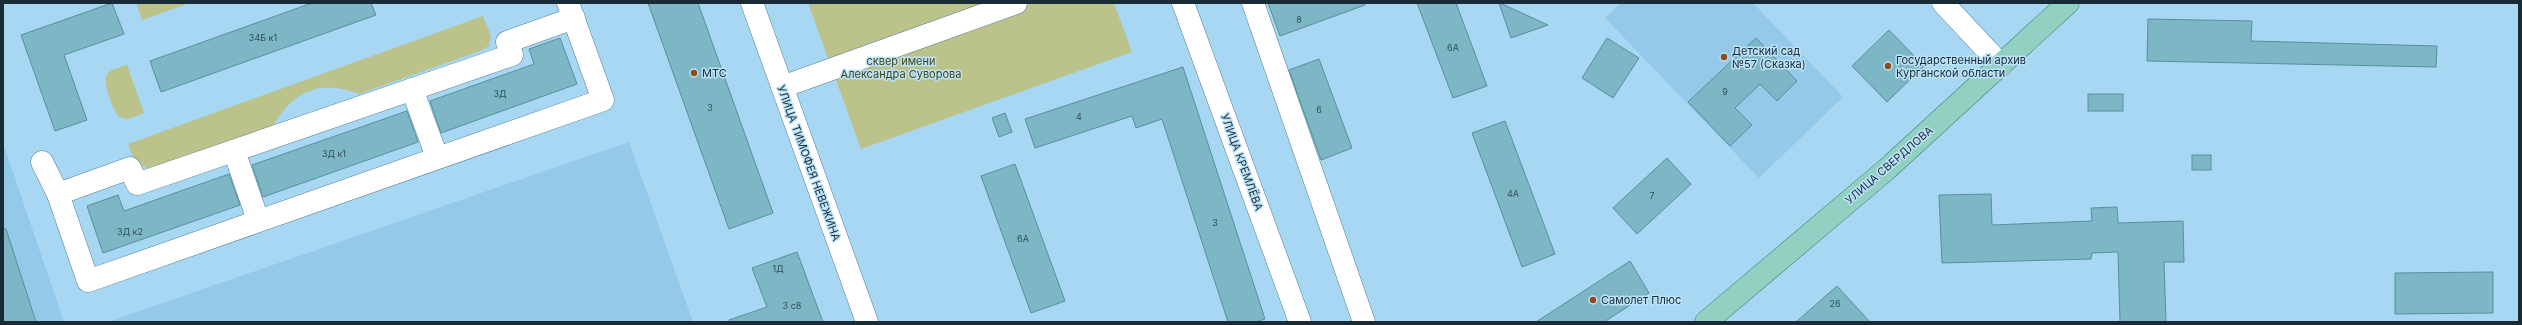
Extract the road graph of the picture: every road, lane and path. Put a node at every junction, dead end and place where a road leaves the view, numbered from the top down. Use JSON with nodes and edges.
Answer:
{"nodes":[{"id":1,"x":752,"y":3,"type":"edge"},
{"id":2,"x":1016,"y":3,"type":"edge"},
{"id":3,"x":1182,"y":3,"type":"edge"},
{"id":4,"x":1253,"y":3,"type":"edge"},
{"id":5,"x":1943,"y":3,"type":"edge"},
{"id":6,"x":2068,"y":3,"type":"edge"},
{"id":7,"x":571,"y":10,"type":"edge"},
{"id":8,"x":2001,"y":65,"type":"junction"},
{"id":9,"x":782,"y":87,"type":"junction"},
{"id":10,"x":412,"y":89,"type":"junction"},
{"id":11,"x":234,"y":151,"type":"junction"},
{"id":12,"x":437,"y":157,"type":"junction"},
{"id":13,"x":42,"y":162,"type":"dead end"},
{"id":14,"x":58,"y":194,"type":"junction"},
{"id":15,"x":258,"y":220,"type":"junction"},
{"id":16,"x":867,"y":322,"type":"edge"},
{"id":17,"x":1300,"y":322,"type":"edge"},
{"id":18,"x":1364,"y":322,"type":"edge"},
{"id":19,"x":1706,"y":322,"type":"edge"}],
"edges":[{"from":1,"to":9,"type":"street","name":"УЛИЦА ТИМОФЕЯ НЕВЕЖИНА"},
{"from":2,"to":9,"type":"street"},
{"from":3,"to":17,"type":"street","name":"УЛИЦА КРЕМЛЁВА"},
{"from":4,"to":18,"type":"street"},
{"from":5,"to":8,"type":"street"},
{"from":6,"to":8,"type":"main road","name":"УЛИЦА СВЕРДЛОВА"},
{"from":7,"to":10,"type":"street"},
{"from":7,"to":12,"type":"street"},
{"from":8,"to":19,"type":"main road","name":"УЛИЦА СВЕРДЛОВА"},
{"from":9,"to":16,"type":"street","name":"УЛИЦА ТИМОФЕЯ НЕВЕЖИНА"},
{"from":10,"to":11,"type":"street"},
{"from":10,"to":12,"type":"street"},
{"from":11,"to":14,"type":"street"},
{"from":11,"to":15,"type":"street"},
{"from":12,"to":15,"type":"street"},
{"from":13,"to":14,"type":"street"},
{"from":14,"to":15,"type":"street"}]}
